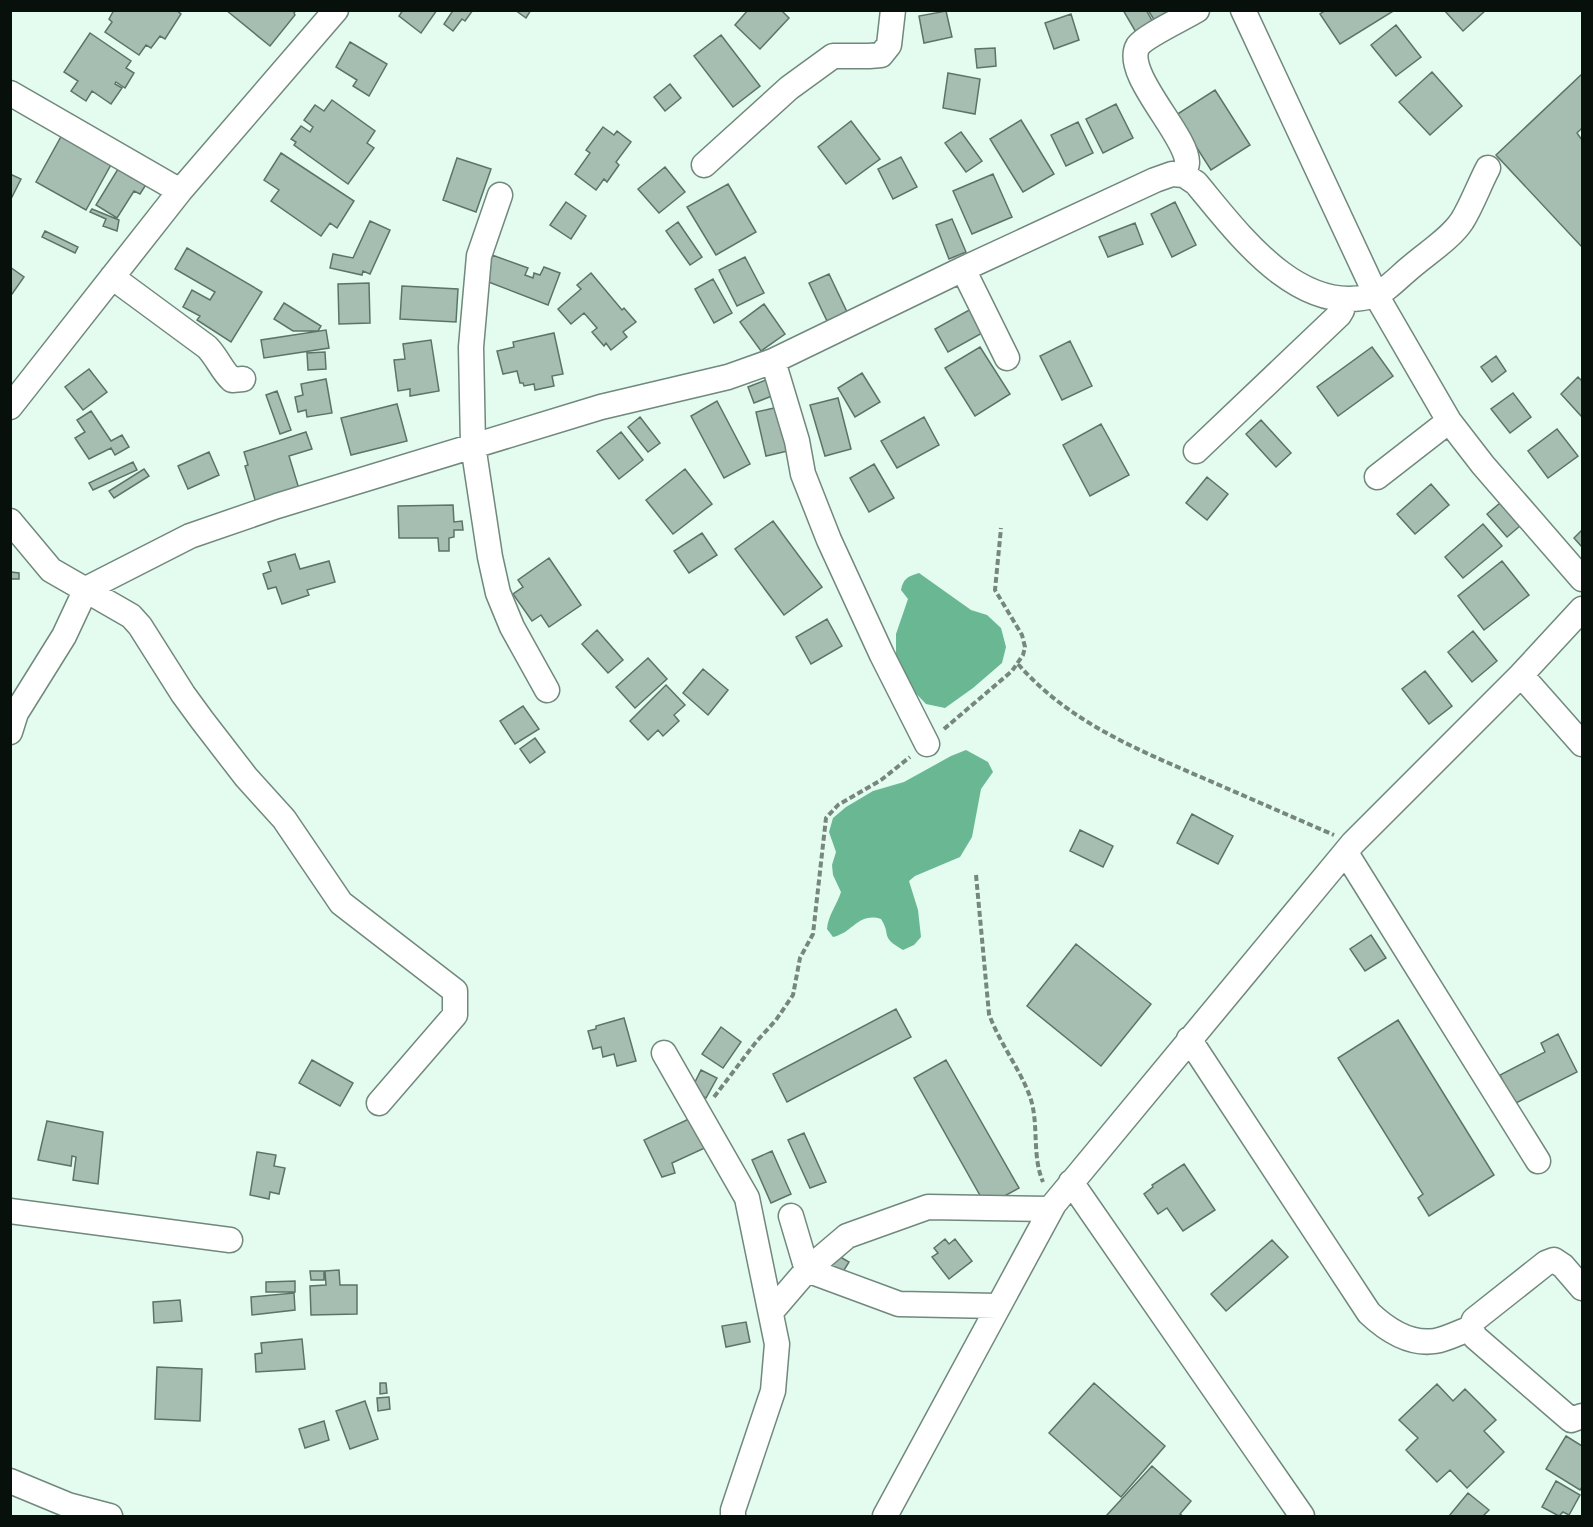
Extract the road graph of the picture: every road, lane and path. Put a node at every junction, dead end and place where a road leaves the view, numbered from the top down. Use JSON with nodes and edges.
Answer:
{"nodes":[{"id":1,"x":336,"y":10,"type":"edge"},
{"id":2,"x":893,"y":10,"type":"edge"},
{"id":3,"x":1197,"y":10,"type":"edge"},
{"id":4,"x":1244,"y":10,"type":"edge"},
{"id":5,"x":10,"y":93,"type":"edge"},
{"id":6,"x":704,"y":165,"type":"dead end"},
{"id":7,"x":1488,"y":168,"type":"dead end"},
{"id":8,"x":1184,"y":175,"type":"junction"},
{"id":9,"x":180,"y":191,"type":"junction"},
{"id":10,"x":500,"y":195,"type":"dead end"},
{"id":11,"x":963,"y":269,"type":"junction"},
{"id":12,"x":112,"y":277,"type":"junction"},
{"id":13,"x":1376,"y":295,"type":"junction"},
{"id":14,"x":1341,"y":299,"type":"junction"},
{"id":15,"x":1007,"y":358,"type":"dead end"},
{"id":16,"x":773,"y":362,"type":"junction"},
{"id":17,"x":243,"y":379,"type":"dead end"},
{"id":18,"x":10,"y":407,"type":"edge"},
{"id":19,"x":1449,"y":421,"type":"junction"},
{"id":20,"x":473,"y":445,"type":"junction"},
{"id":21,"x":1196,"y":451,"type":"dead end"},
{"id":22,"x":1377,"y":477,"type":"dead end"},
{"id":23,"x":10,"y":521,"type":"edge"},
{"id":24,"x":1001,"y":528,"type":"dead end"},
{"id":25,"x":1582,"y":579,"type":"edge"},
{"id":26,"x":86,"y":589,"type":"junction"},
{"id":27,"x":1582,"y":609,"type":"edge"},
{"id":28,"x":1018,"y":664,"type":"junction"},
{"id":29,"x":1521,"y":675,"type":"junction"},
{"id":30,"x":547,"y":690,"type":"dead end"},
{"id":31,"x":10,"y":732,"type":"edge"},
{"id":32,"x":927,"y":744,"type":"junction"},
{"id":33,"x":1582,"y":744,"type":"edge"},
{"id":34,"x":1350,"y":848,"type":"junction"},
{"id":35,"x":976,"y":875,"type":"dead end"},
{"id":36,"x":1189,"y":1039,"type":"junction"},
{"id":37,"x":664,"y":1053,"type":"dead end"},
{"id":38,"x":379,"y":1103,"type":"dead end"},
{"id":39,"x":700,"y":1115,"type":"junction"},
{"id":40,"x":1538,"y":1161,"type":"dead end"},
{"id":41,"x":1071,"y":1182,"type":"junction"},
{"id":42,"x":1052,"y":1207,"type":"junction"},
{"id":43,"x":10,"y":1211,"type":"edge"},
{"id":44,"x":791,"y":1216,"type":"dead end"},
{"id":45,"x":230,"y":1240,"type":"dead end"},
{"id":46,"x":807,"y":1270,"type":"junction"},
{"id":47,"x":1582,"y":1288,"type":"edge"},
{"id":48,"x":997,"y":1306,"type":"junction"},
{"id":49,"x":771,"y":1312,"type":"junction"},
{"id":50,"x":1471,"y":1328,"type":"junction"},
{"id":51,"x":1582,"y":1416,"type":"edge"},
{"id":52,"x":10,"y":1481,"type":"edge"},
{"id":53,"x":110,"y":1516,"type":"edge"},
{"id":54,"x":733,"y":1516,"type":"edge"},
{"id":55,"x":885,"y":1516,"type":"edge"},
{"id":56,"x":1302,"y":1516,"type":"edge"}],
"edges":[{"from":1,"to":9,"type":"street"},
{"from":2,"to":6,"type":"street"},
{"from":3,"to":8,"type":"street"},
{"from":4,"to":13,"type":"street"},
{"from":5,"to":9,"type":"street"},
{"from":7,"to":13,"type":"street"},
{"from":8,"to":11,"type":"street"},
{"from":8,"to":14,"type":"street"},
{"from":9,"to":12,"type":"street"},
{"from":10,"to":20,"type":"street"},
{"from":11,"to":15,"type":"street"},
{"from":11,"to":16,"type":"street"},
{"from":12,"to":17,"type":"street"},
{"from":12,"to":18,"type":"street"},
{"from":13,"to":14,"type":"street"},
{"from":13,"to":19,"type":"street"},
{"from":14,"to":21,"type":"street"},
{"from":16,"to":20,"type":"street"},
{"from":16,"to":32,"type":"street"},
{"from":19,"to":22,"type":"street"},
{"from":19,"to":25,"type":"street"},
{"from":20,"to":26,"type":"street"},
{"from":20,"to":30,"type":"street"},
{"from":23,"to":26,"type":"street"},
{"from":24,"to":28,"type":"path"},
{"from":26,"to":31,"type":"street"},
{"from":26,"to":38,"type":"street"},
{"from":27,"to":29,"type":"street"},
{"from":28,"to":32,"type":"path"},
{"from":28,"to":34,"type":"path"},
{"from":29,"to":33,"type":"street"},
{"from":29,"to":34,"type":"street"},
{"from":32,"to":39,"type":"path"},
{"from":34,"to":36,"type":"street"},
{"from":34,"to":40,"type":"street"},
{"from":35,"to":42,"type":"path"},
{"from":36,"to":41,"type":"street"},
{"from":36,"to":50,"type":"street"},
{"from":37,"to":39,"type":"street"},
{"from":39,"to":49,"type":"street"},
{"from":41,"to":42,"type":"street"},
{"from":41,"to":56,"type":"street"},
{"from":42,"to":46,"type":"street"},
{"from":42,"to":48,"type":"street"},
{"from":43,"to":45,"type":"street"},
{"from":44,"to":46,"type":"street"},
{"from":46,"to":48,"type":"street"},
{"from":46,"to":49,"type":"street"},
{"from":47,"to":50,"type":"street"},
{"from":48,"to":55,"type":"street"},
{"from":49,"to":54,"type":"street"},
{"from":50,"to":51,"type":"street"},
{"from":52,"to":53,"type":"street"}]}
